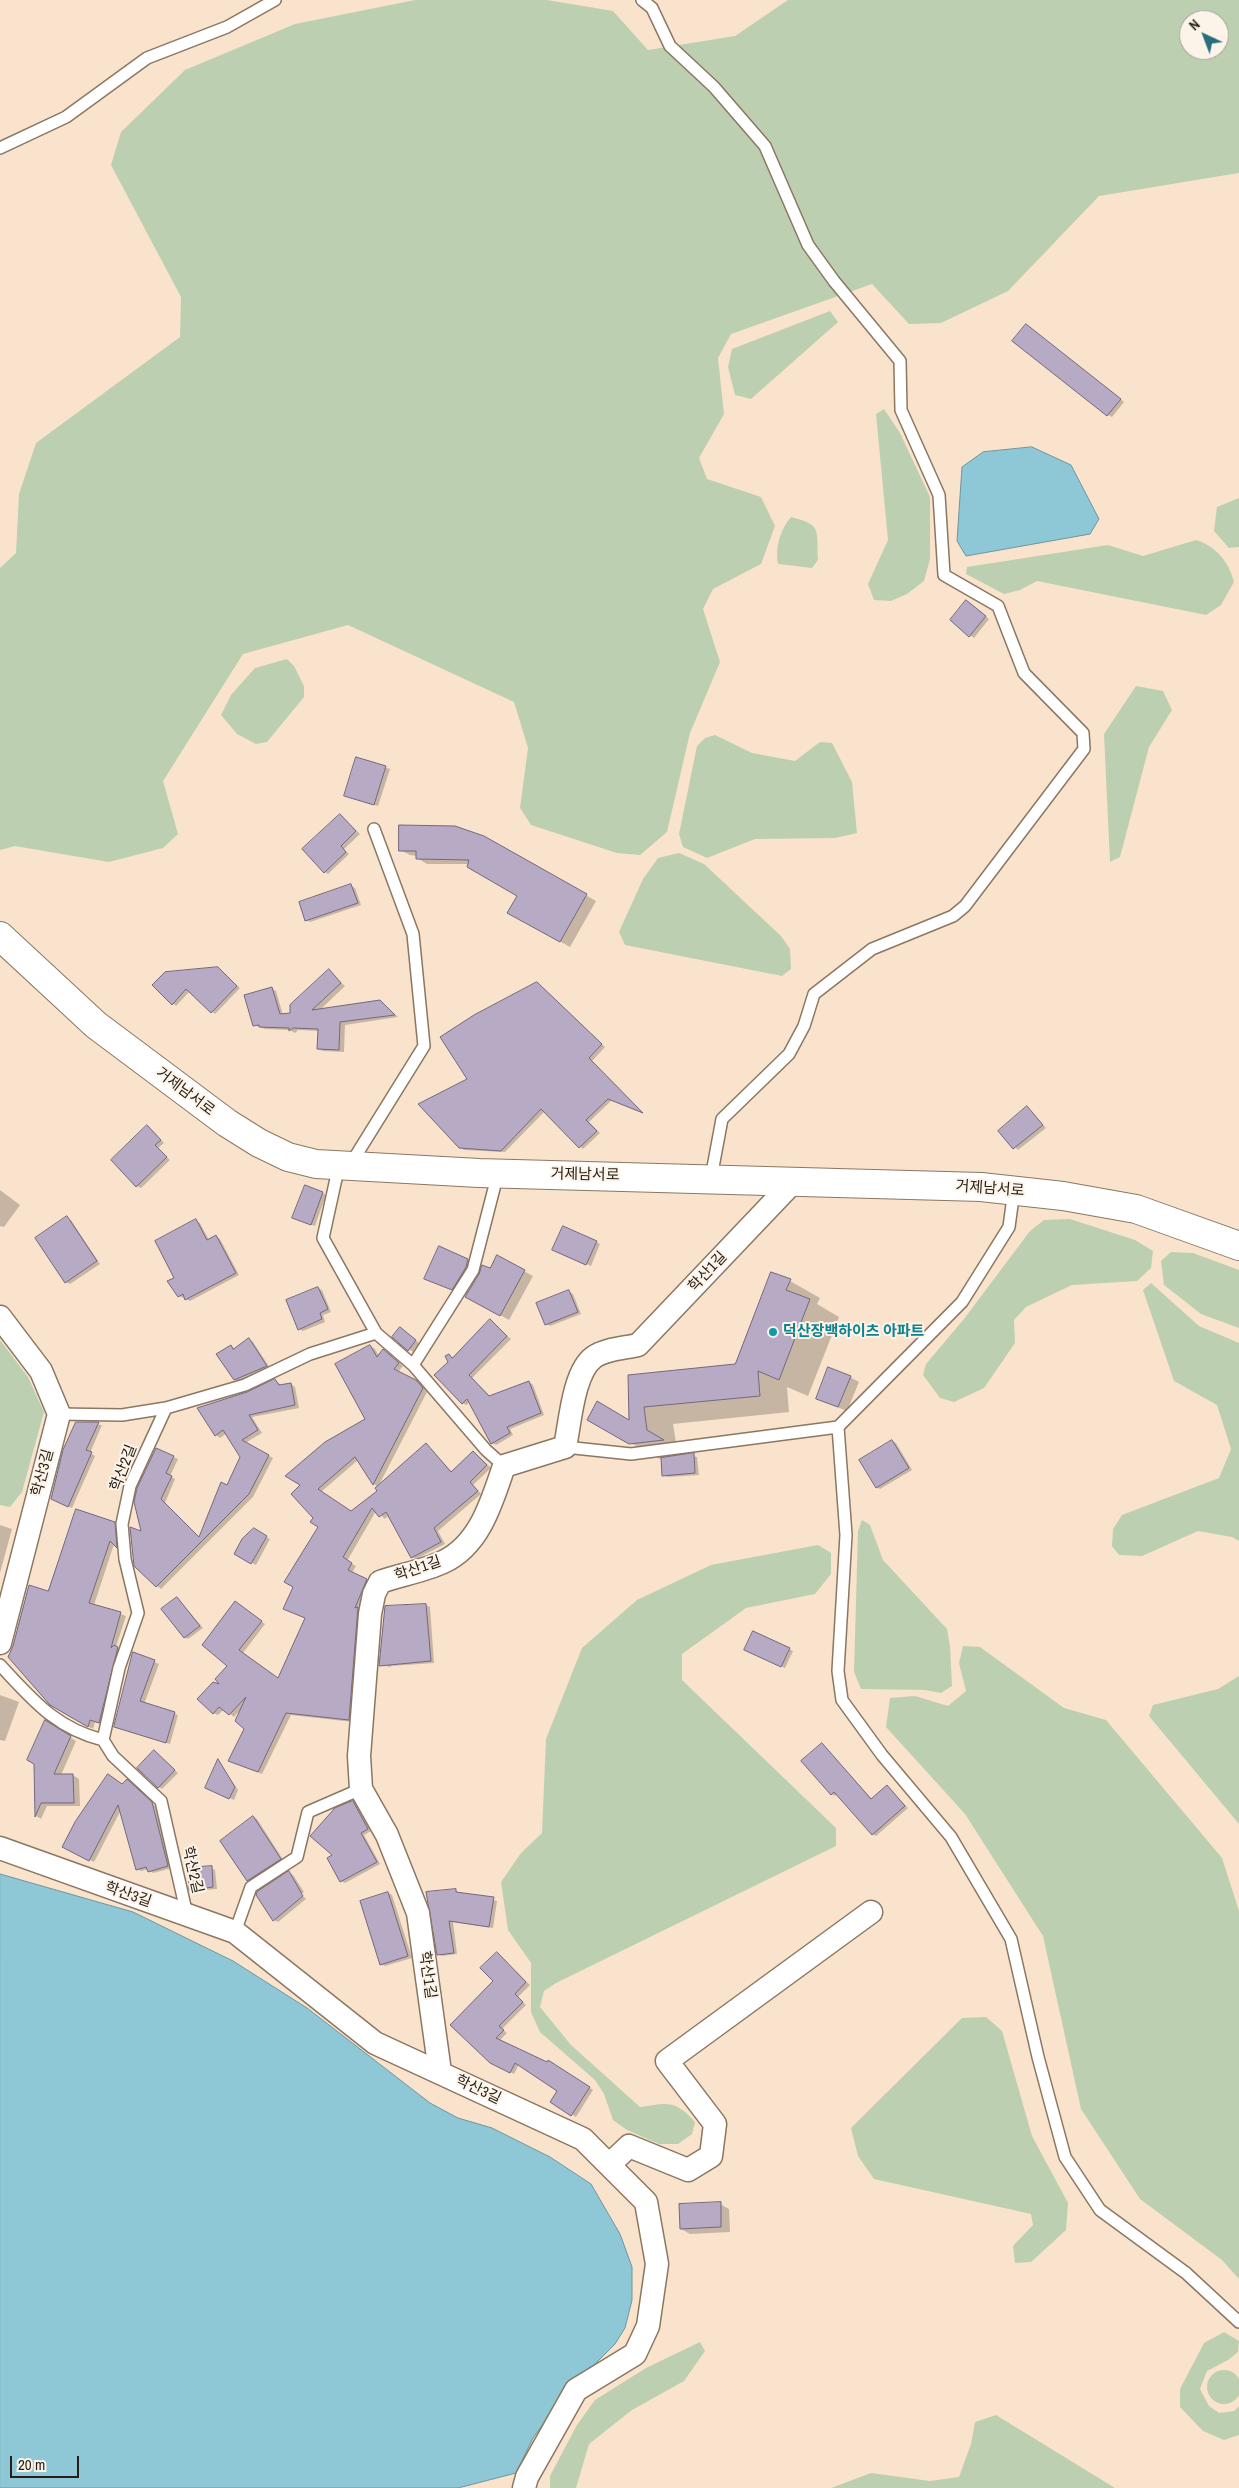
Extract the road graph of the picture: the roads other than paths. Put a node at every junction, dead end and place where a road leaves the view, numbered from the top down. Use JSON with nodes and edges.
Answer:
{"nodes":[{"id":1,"x":276,"y":0,"type":"edge"},
{"id":2,"x":642,"y":0,"type":"edge"},
{"id":3,"x":0,"y":148,"type":"edge"},
{"id":4,"x":374,"y":829,"type":"dead end"},
{"id":5,"x":0,"y":936,"type":"edge"},
{"id":6,"x":344,"y":1166,"type":"junction"},
{"id":7,"x":498,"y":1173,"type":"junction"},
{"id":8,"x":711,"y":1178,"type":"junction"},
{"id":9,"x":795,"y":1180,"type":"junction"},
{"id":10,"x":1014,"y":1190,"type":"junction"},
{"id":11,"x":1239,"y":1246,"type":"edge"},
{"id":12,"x":0,"y":1317,"type":"edge"},
{"id":13,"x":376,"y":1333,"type":"junction"},
{"id":14,"x":413,"y":1365,"type":"junction"},
{"id":15,"x":166,"y":1408,"type":"junction"},
{"id":16,"x":59,"y":1414,"type":"junction"},
{"id":17,"x":838,"y":1427,"type":"junction"},
{"id":18,"x":565,"y":1447,"type":"junction"},
{"id":19,"x":504,"y":1466,"type":"junction"},
{"id":20,"x":0,"y":1643,"type":"edge"},
{"id":21,"x":0,"y":1665,"type":"edge"},
{"id":22,"x":103,"y":1740,"type":"junction"},
{"id":23,"x":361,"y":1789,"type":"junction"},
{"id":24,"x":0,"y":1848,"type":"edge"},
{"id":25,"x":871,"y":1912,"type":"dead end"},
{"id":26,"x":187,"y":1915,"type":"junction"},
{"id":27,"x":235,"y":1932,"type":"junction"},
{"id":28,"x":440,"y":2072,"type":"junction"},
{"id":29,"x":609,"y":2164,"type":"junction"},
{"id":30,"x":1239,"y":2322,"type":"edge"},
{"id":31,"x":524,"y":2488,"type":"edge"}],
"edges":[{"from":1,"to":3,"type":"lane"},
{"from":2,"to":8,"type":"lane"},
{"from":4,"to":6,"type":"lane"},
{"from":5,"to":6,"type":"main road","name":"거제남서로"},
{"from":6,"to":7,"type":"main road","name":"거제남서로"},
{"from":6,"to":13,"type":"lane"},
{"from":7,"to":8,"type":"main road","name":"거제남서로"},
{"from":7,"to":14,"type":"lane"},
{"from":8,"to":9,"type":"main road","name":"거제남서로"},
{"from":9,"to":10,"type":"main road","name":"거제남서로"},
{"from":9,"to":18,"type":"street","name":"학산1길"},
{"from":10,"to":11,"type":"main road","name":"거제남서로"},
{"from":10,"to":17,"type":"lane"},
{"from":12,"to":16,"type":"street"},
{"from":13,"to":14,"type":"lane"},
{"from":13,"to":15,"type":"lane"},
{"from":14,"to":19,"type":"lane"},
{"from":15,"to":16,"type":"lane"},
{"from":15,"to":22,"type":"lane","name":"학산2길"},
{"from":16,"to":20,"type":"street","name":"학산3길"},
{"from":17,"to":18,"type":"lane"},
{"from":17,"to":30,"type":"lane"},
{"from":18,"to":19,"type":"street"},
{"from":19,"to":23,"type":"street","name":"학산1길"},
{"from":21,"to":22,"type":"lane"},
{"from":22,"to":26,"type":"lane","name":"학산2길"},
{"from":23,"to":27,"type":"lane"},
{"from":23,"to":28,"type":"street","name":"학산1길"},
{"from":24,"to":26,"type":"street","name":"학산3길"},
{"from":25,"to":29,"type":"street"},
{"from":26,"to":27,"type":"street","name":"학산3길"},
{"from":27,"to":28,"type":"street","name":"학산3길"},
{"from":28,"to":29,"type":"street","name":"학산3길"},
{"from":29,"to":31,"type":"street","name":"학산3길"}]}
